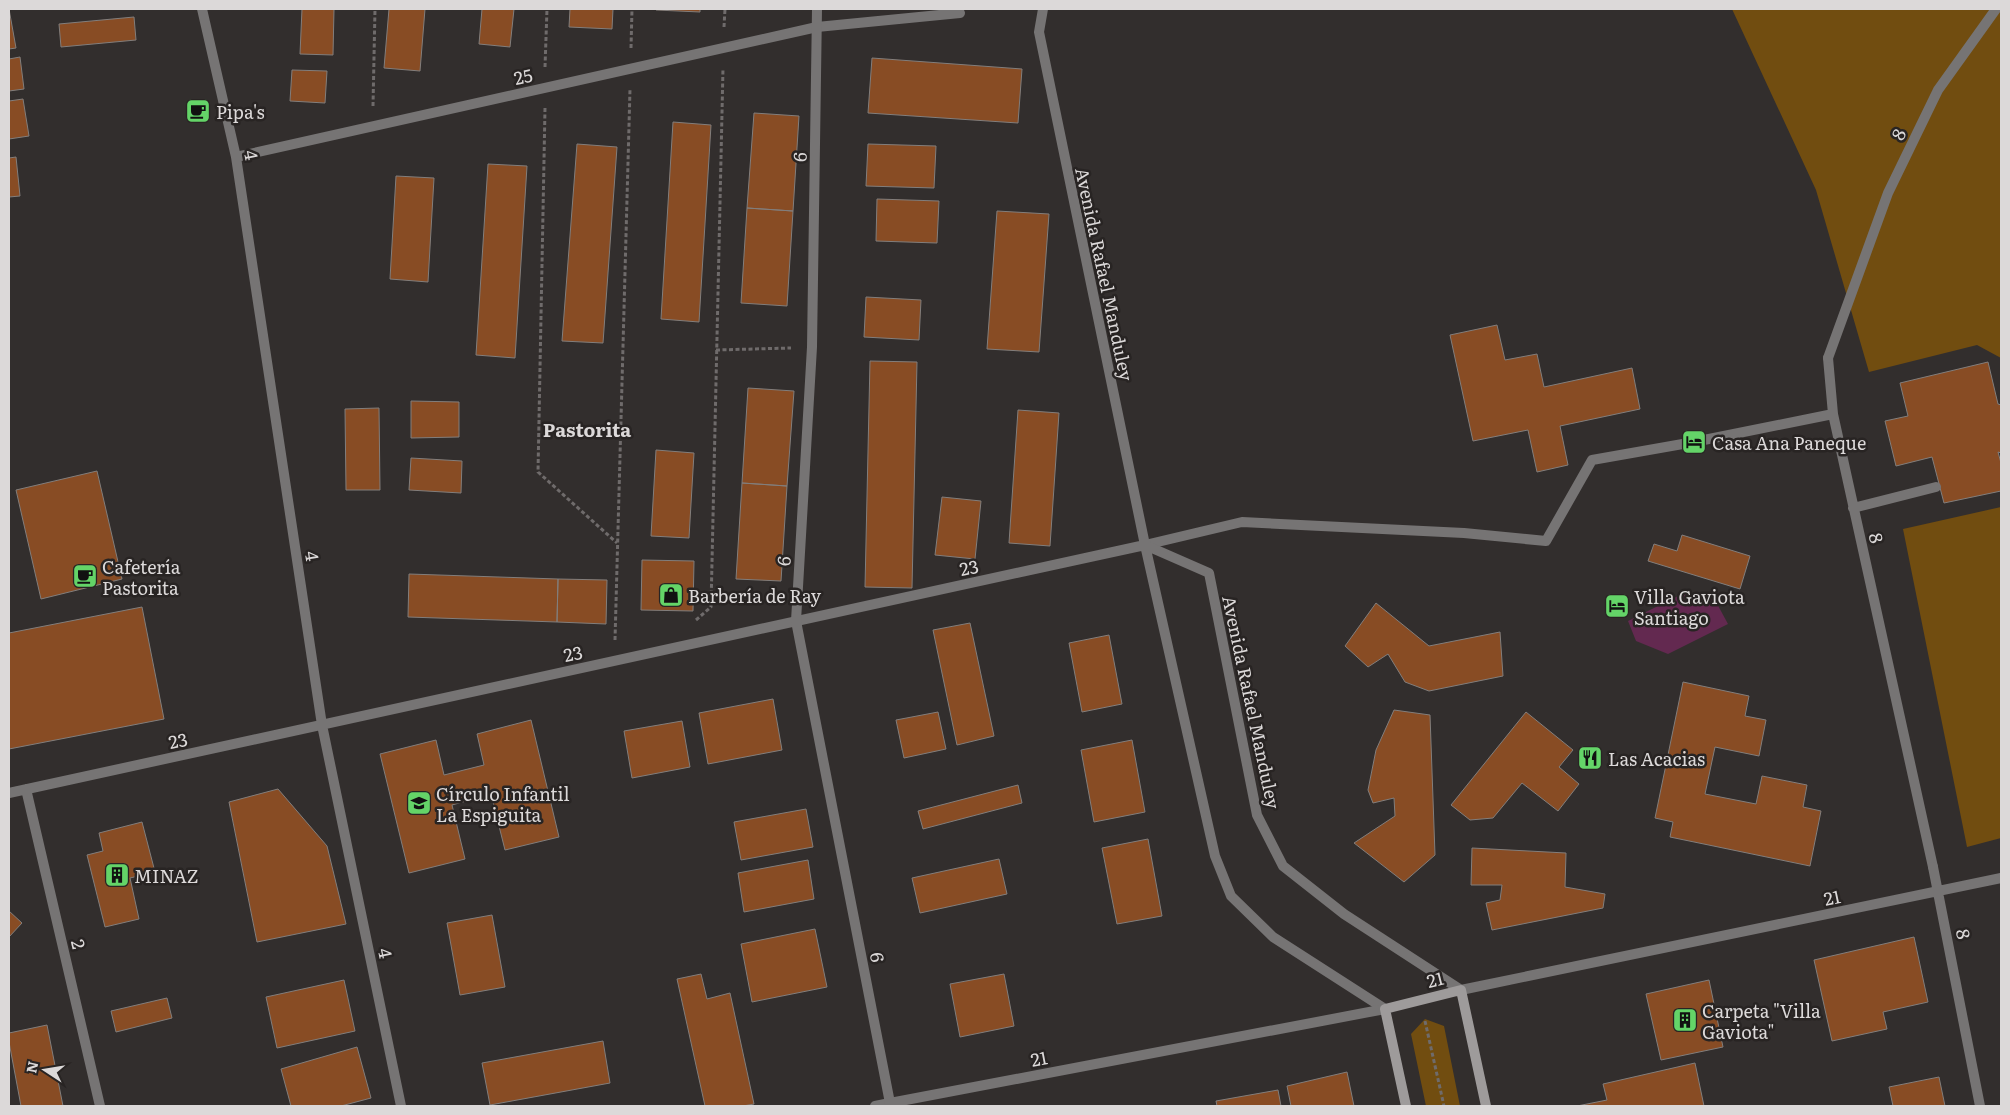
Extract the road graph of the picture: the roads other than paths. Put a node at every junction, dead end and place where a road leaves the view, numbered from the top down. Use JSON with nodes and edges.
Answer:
{"nodes":[{"id":1,"x":202,"y":9,"type":"edge"},
{"id":2,"x":817,"y":9,"type":"edge"},
{"id":3,"x":1043,"y":9,"type":"edge"},
{"id":4,"x":1996,"y":9,"type":"edge"},
{"id":5,"x":960,"y":13,"type":"dead end"},
{"id":6,"x":817,"y":27,"type":"junction"},
{"id":7,"x":236,"y":157,"type":"junction"},
{"id":8,"x":1833,"y":414,"type":"junction"},
{"id":9,"x":1936,"y":487,"type":"dead end"},
{"id":10,"x":1854,"y":508,"type":"junction"},
{"id":11,"x":1145,"y":545,"type":"junction"},
{"id":12,"x":796,"y":621,"type":"junction"},
{"id":13,"x":322,"y":725,"type":"junction"},
{"id":14,"x":26,"y":789,"type":"junction"},
{"id":15,"x":9,"y":793,"type":"edge"},
{"id":16,"x":2001,"y":878,"type":"edge"},
{"id":17,"x":1939,"y":892,"type":"junction"},
{"id":18,"x":1461,"y":990,"type":"junction"},
{"id":19,"x":1385,"y":1009,"type":"junction"},
{"id":20,"x":890,"y":1105,"type":"edge"},
{"id":21,"x":100,"y":1106,"type":"edge"},
{"id":22,"x":402,"y":1106,"type":"edge"},
{"id":23,"x":875,"y":1106,"type":"edge"},
{"id":24,"x":1406,"y":1106,"type":"edge"},
{"id":25,"x":1486,"y":1106,"type":"edge"},
{"id":26,"x":1980,"y":1106,"type":"edge"}],
"edges":[{"from":1,"to":7,"type":"street","name":"4"},
{"from":2,"to":6,"type":"street","name":"6"},
{"from":3,"to":11,"type":"street","name":"Avenida Rafael Manduley"},
{"from":4,"to":8,"type":"street","name":"8"},
{"from":5,"to":6,"type":"street","name":"25"},
{"from":6,"to":7,"type":"street","name":"25"},
{"from":6,"to":12,"type":"street","name":"6"},
{"from":7,"to":13,"type":"street","name":"4"},
{"from":8,"to":10,"type":"street","name":"8"},
{"from":8,"to":11,"type":"street","name":"23"},
{"from":9,"to":10,"type":"street"},
{"from":10,"to":17,"type":"street","name":"8"},
{"from":11,"to":12,"type":"street","name":"23"},
{"from":11,"to":18,"type":"street","name":"Avenida Rafael Manduley"},
{"from":11,"to":19,"type":"street","name":"Avenida Rafael Manduley"},
{"from":12,"to":13,"type":"street","name":"23"},
{"from":12,"to":20,"type":"street","name":"6"},
{"from":13,"to":14,"type":"street","name":"23"},
{"from":13,"to":22,"type":"street","name":"4"},
{"from":14,"to":15,"type":"street","name":"23"},
{"from":14,"to":21,"type":"street","name":"2"},
{"from":16,"to":17,"type":"street","name":"21"},
{"from":17,"to":18,"type":"street","name":"21"},
{"from":17,"to":26,"type":"street","name":"8"},
{"from":18,"to":19,"type":"main road","name":"21"},
{"from":18,"to":25,"type":"main road"},
{"from":19,"to":20,"type":"street","name":"21"},
{"from":19,"to":24,"type":"main road"},
{"from":20,"to":23,"type":"street","name":"21"}]}
